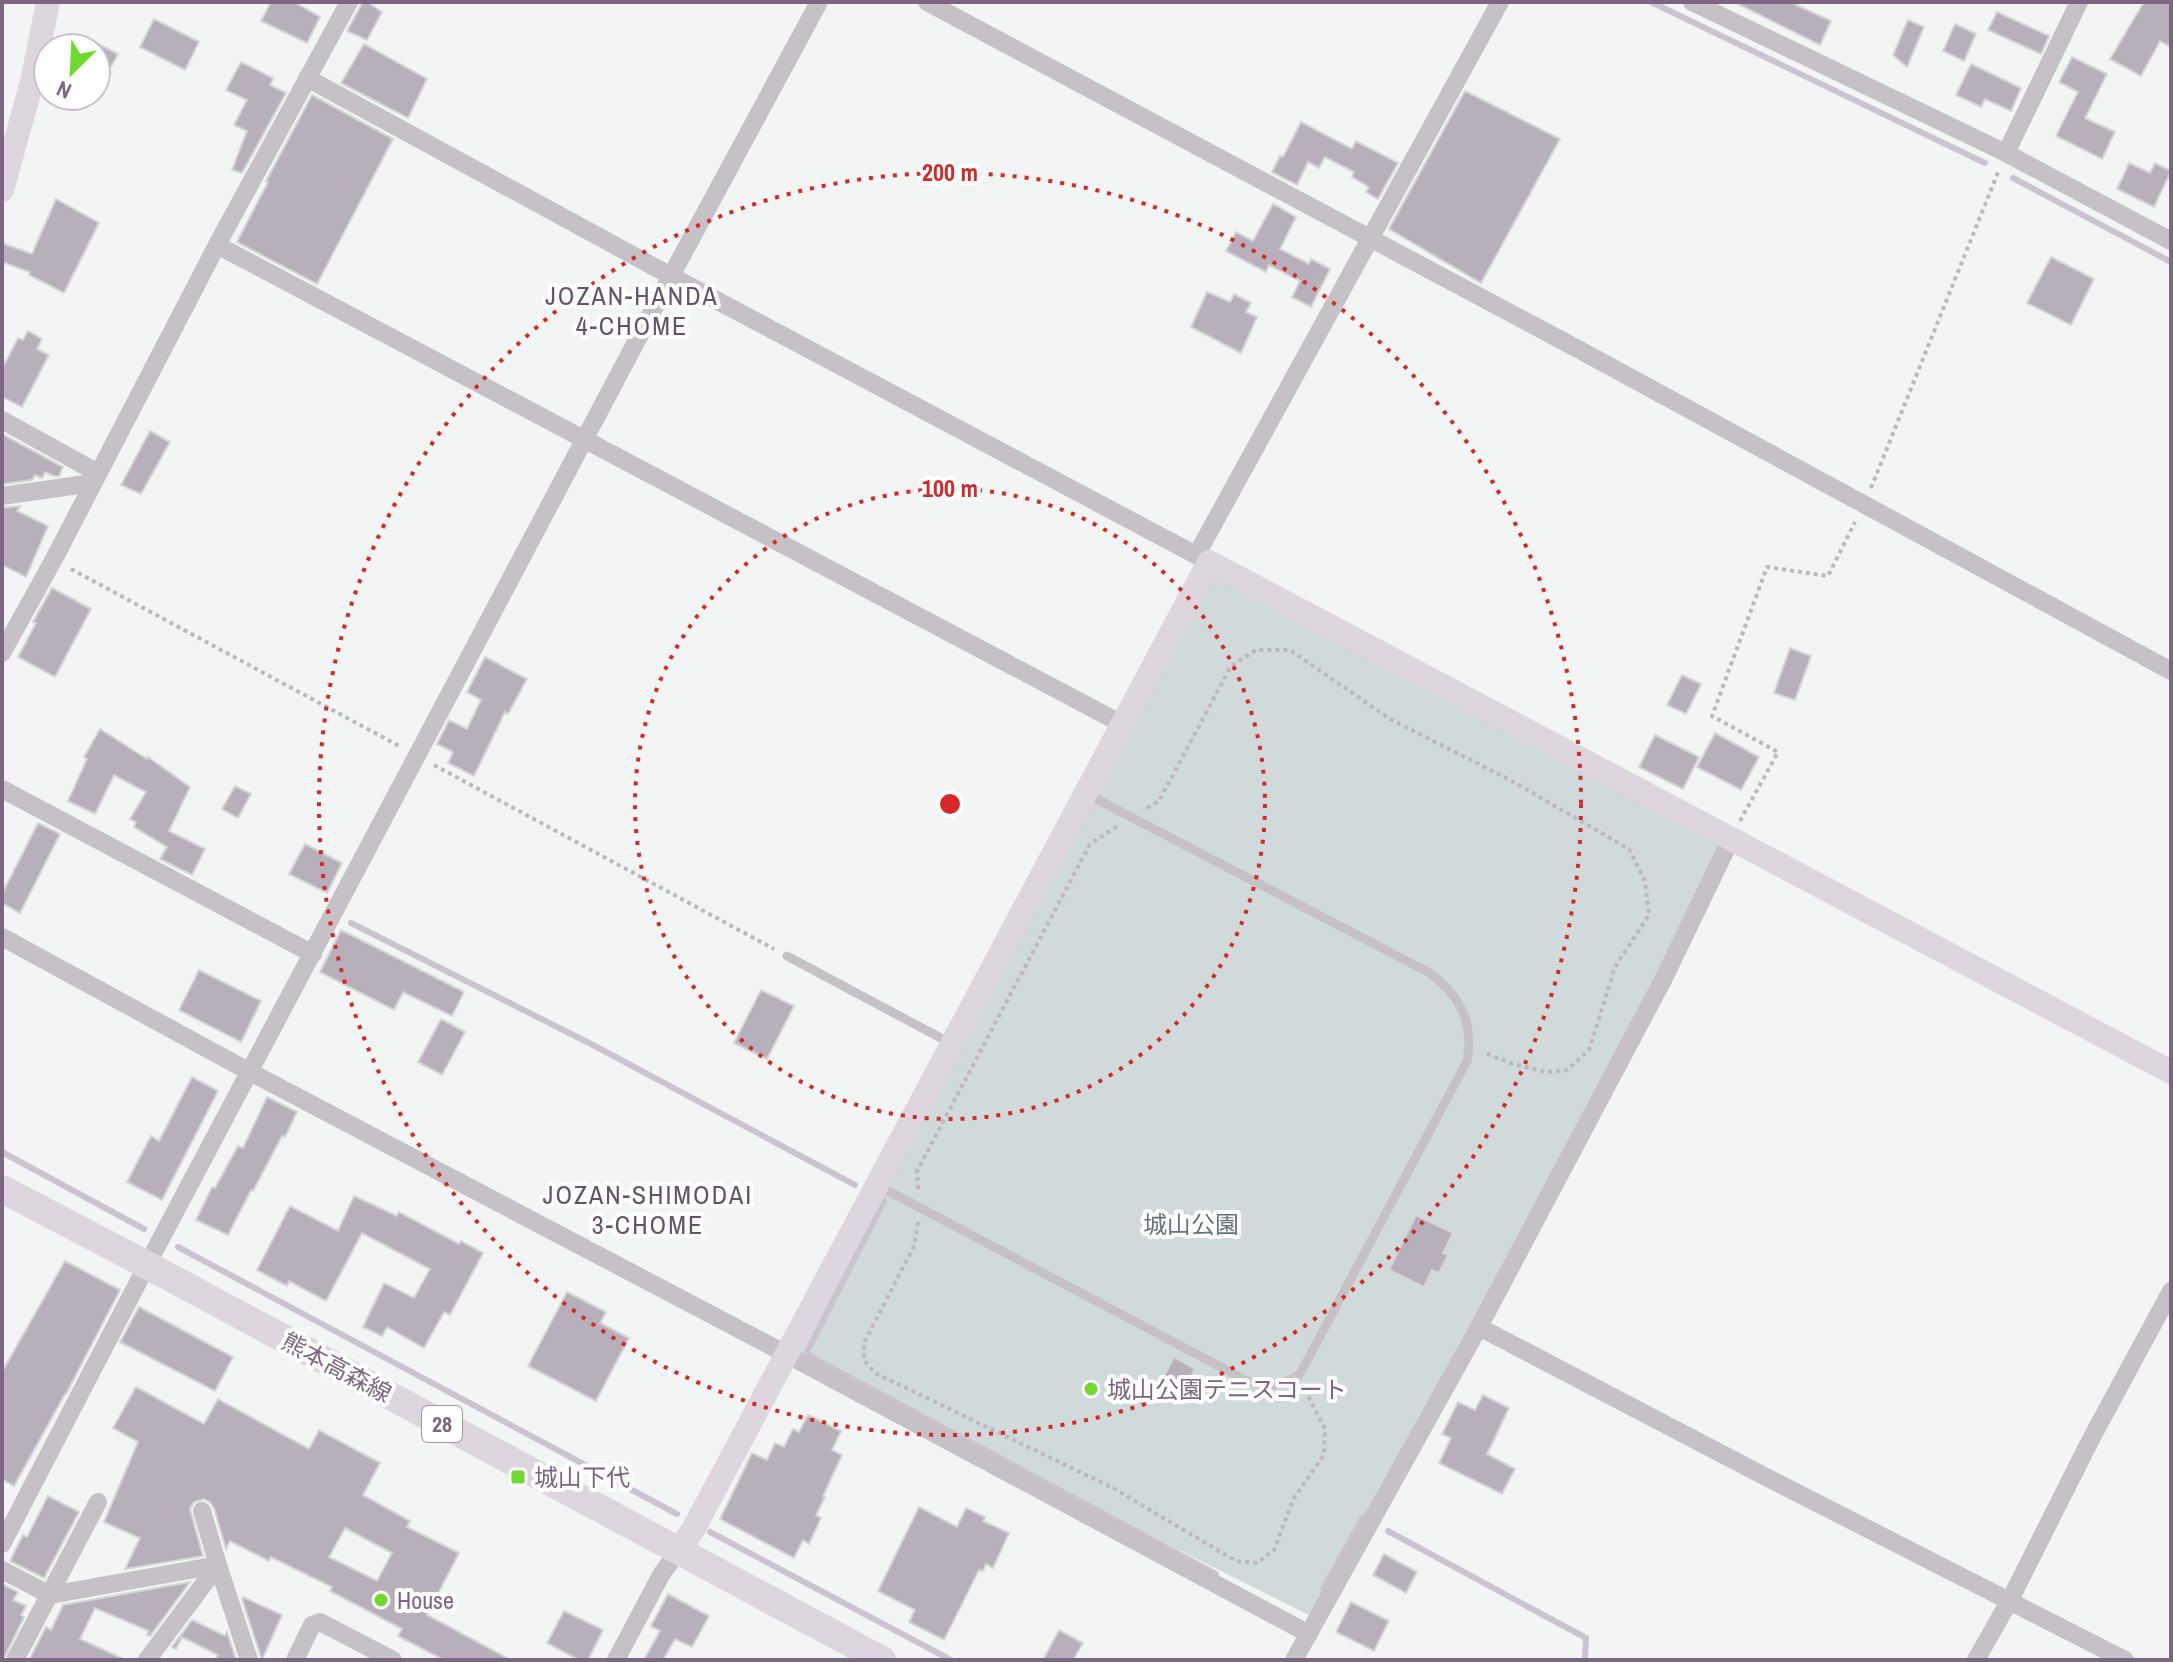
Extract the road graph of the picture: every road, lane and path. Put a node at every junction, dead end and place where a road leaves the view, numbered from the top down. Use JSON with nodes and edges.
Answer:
{"nodes":[{"id":1,"x":48,"y":2,"type":"edge"},
{"id":2,"x":349,"y":2,"type":"edge"},
{"id":3,"x":819,"y":2,"type":"edge"},
{"id":4,"x":927,"y":2,"type":"edge"},
{"id":5,"x":1500,"y":2,"type":"edge"},
{"id":6,"x":1692,"y":2,"type":"edge"},
{"id":7,"x":2079,"y":2,"type":"edge"},
{"id":8,"x":307,"y":78,"type":"junction"},
{"id":9,"x":10,"y":132,"type":"edge"},
{"id":10,"x":2006,"y":153,"type":"junction"},
{"id":11,"x":2,"y":190,"type":"edge"},
{"id":12,"x":1370,"y":239,"type":"junction"},
{"id":13,"x":2171,"y":241,"type":"edge"},
{"id":14,"x":217,"y":245,"type":"junction"},
{"id":15,"x":671,"y":276,"type":"junction"},
{"id":16,"x":2,"y":420,"type":"edge"},
{"id":17,"x":585,"y":438,"type":"junction"},
{"id":18,"x":96,"y":478,"type":"junction"},
{"id":19,"x":2,"y":496,"type":"edge"},
{"id":20,"x":1864,"y":504,"type":"junction"},
{"id":21,"x":1203,"y":558,"type":"junction"},
{"id":22,"x":2,"y":653,"type":"edge"},
{"id":23,"x":2171,"y":671,"type":"edge"},
{"id":24,"x":1122,"y":724,"type":"junction"},
{"id":25,"x":2,"y":789,"type":"edge"},
{"id":26,"x":1085,"y":793,"type":"junction"},
{"id":27,"x":1132,"y":817,"type":"junction"},
{"id":28,"x":1731,"y":839,"type":"junction"},
{"id":29,"x":2,"y":937,"type":"edge"},
{"id":30,"x":313,"y":954,"type":"junction"},
{"id":31,"x":787,"y":956,"type":"dead end"},
{"id":32,"x":952,"y":1044,"type":"junction"},
{"id":33,"x":1470,"y":1047,"type":"junction"},
{"id":34,"x":250,"y":1072,"type":"junction"},
{"id":35,"x":2171,"y":1072,"type":"edge"},
{"id":36,"x":876,"y":1185,"type":"junction"},
{"id":37,"x":2,"y":1189,"type":"edge"},
{"id":38,"x":920,"y":1208,"type":"junction"},
{"id":39,"x":147,"y":1265,"type":"junction"},
{"id":40,"x":2171,"y":1291,"type":"edge"},
{"id":41,"x":1479,"y":1327,"type":"junction"},
{"id":42,"x":786,"y":1354,"type":"junction"},
{"id":43,"x":1298,"y":1376,"type":"junction"},
{"id":44,"x":98,"y":1502,"type":"dead end"},
{"id":45,"x":202,"y":1511,"type":"dead end"},
{"id":46,"x":2,"y":1544,"type":"edge"},
{"id":47,"x":678,"y":1551,"type":"junction"},
{"id":48,"x":218,"y":1565,"type":"junction"},
{"id":49,"x":2,"y":1570,"type":"edge"},
{"id":50,"x":50,"y":1595,"type":"junction"},
{"id":51,"x":2010,"y":1600,"type":"junction"},
{"id":52,"x":1309,"y":1634,"type":"junction"},
{"id":53,"x":15,"y":1660,"type":"edge"},
{"id":54,"x":147,"y":1660,"type":"edge"},
{"id":55,"x":249,"y":1660,"type":"edge"},
{"id":56,"x":295,"y":1660,"type":"edge"},
{"id":57,"x":393,"y":1660,"type":"edge"},
{"id":58,"x":616,"y":1660,"type":"edge"},
{"id":59,"x":882,"y":1660,"type":"edge"},
{"id":60,"x":1294,"y":1660,"type":"edge"},
{"id":61,"x":1976,"y":1660,"type":"edge"},
{"id":62,"x":2125,"y":1660,"type":"edge"}],
"edges":[{"from":1,"to":9,"type":"street"},
{"from":2,"to":8,"type":"street"},
{"from":3,"to":15,"type":"street"},
{"from":4,"to":12,"type":"street"},
{"from":5,"to":12,"type":"street"},
{"from":6,"to":10,"type":"street"},
{"from":7,"to":10,"type":"street"},
{"from":8,"to":14,"type":"street"},
{"from":8,"to":15,"type":"street"},
{"from":9,"to":11,"type":"street"},
{"from":10,"to":13,"type":"street"},
{"from":10,"to":20,"type":"path"},
{"from":12,"to":20,"type":"street"},
{"from":12,"to":21,"type":"street"},
{"from":14,"to":17,"type":"street"},
{"from":14,"to":18,"type":"street"},
{"from":15,"to":17,"type":"street"},
{"from":15,"to":21,"type":"street"},
{"from":16,"to":18,"type":"street"},
{"from":17,"to":24,"type":"street"},
{"from":17,"to":30,"type":"street"},
{"from":18,"to":19,"type":"street"},
{"from":18,"to":22,"type":"street"},
{"from":20,"to":23,"type":"street"},
{"from":20,"to":28,"type":"path"},
{"from":21,"to":24,"type":"street"},
{"from":21,"to":28,"type":"street"},
{"from":24,"to":26,"type":"street"},
{"from":25,"to":30,"type":"street"},
{"from":26,"to":27,"type":"lane"},
{"from":26,"to":32,"type":"street"},
{"from":27,"to":33,"type":"lane"},
{"from":27,"to":33,"type":"path"},
{"from":27,"to":38,"type":"path"},
{"from":28,"to":35,"type":"street"},
{"from":28,"to":41,"type":"street"},
{"from":29,"to":34,"type":"street"},
{"from":30,"to":34,"type":"street"},
{"from":31,"to":32,"type":"lane"},
{"from":32,"to":36,"type":"street"},
{"from":33,"to":43,"type":"lane"},
{"from":34,"to":39,"type":"street"},
{"from":34,"to":42,"type":"street"},
{"from":36,"to":38,"type":"lane"},
{"from":36,"to":42,"type":"street"},
{"from":37,"to":39,"type":"main road","name":"熊本高森線","number":"28"},
{"from":38,"to":43,"type":"lane"},
{"from":38,"to":43,"type":"path"},
{"from":39,"to":46,"type":"street"},
{"from":39,"to":47,"type":"main road","name":"熊本高森線","number":"28"},
{"from":40,"to":51,"type":"street"},
{"from":41,"to":51,"type":"street"},
{"from":41,"to":52,"type":"street"},
{"from":42,"to":47,"type":"street"},
{"from":42,"to":52,"type":"street"},
{"from":44,"to":50,"type":"street"},
{"from":45,"to":48,"type":"street"},
{"from":47,"to":58,"type":"street"},
{"from":47,"to":59,"type":"main road","name":"熊本高森線","number":"28"},
{"from":48,"to":50,"type":"street"},
{"from":48,"to":54,"type":"street"},
{"from":48,"to":55,"type":"street"},
{"from":49,"to":50,"type":"street"},
{"from":50,"to":53,"type":"street"},
{"from":51,"to":61,"type":"street"},
{"from":51,"to":62,"type":"street"},
{"from":52,"to":60,"type":"street"},
{"from":56,"to":57,"type":"street"}]}
